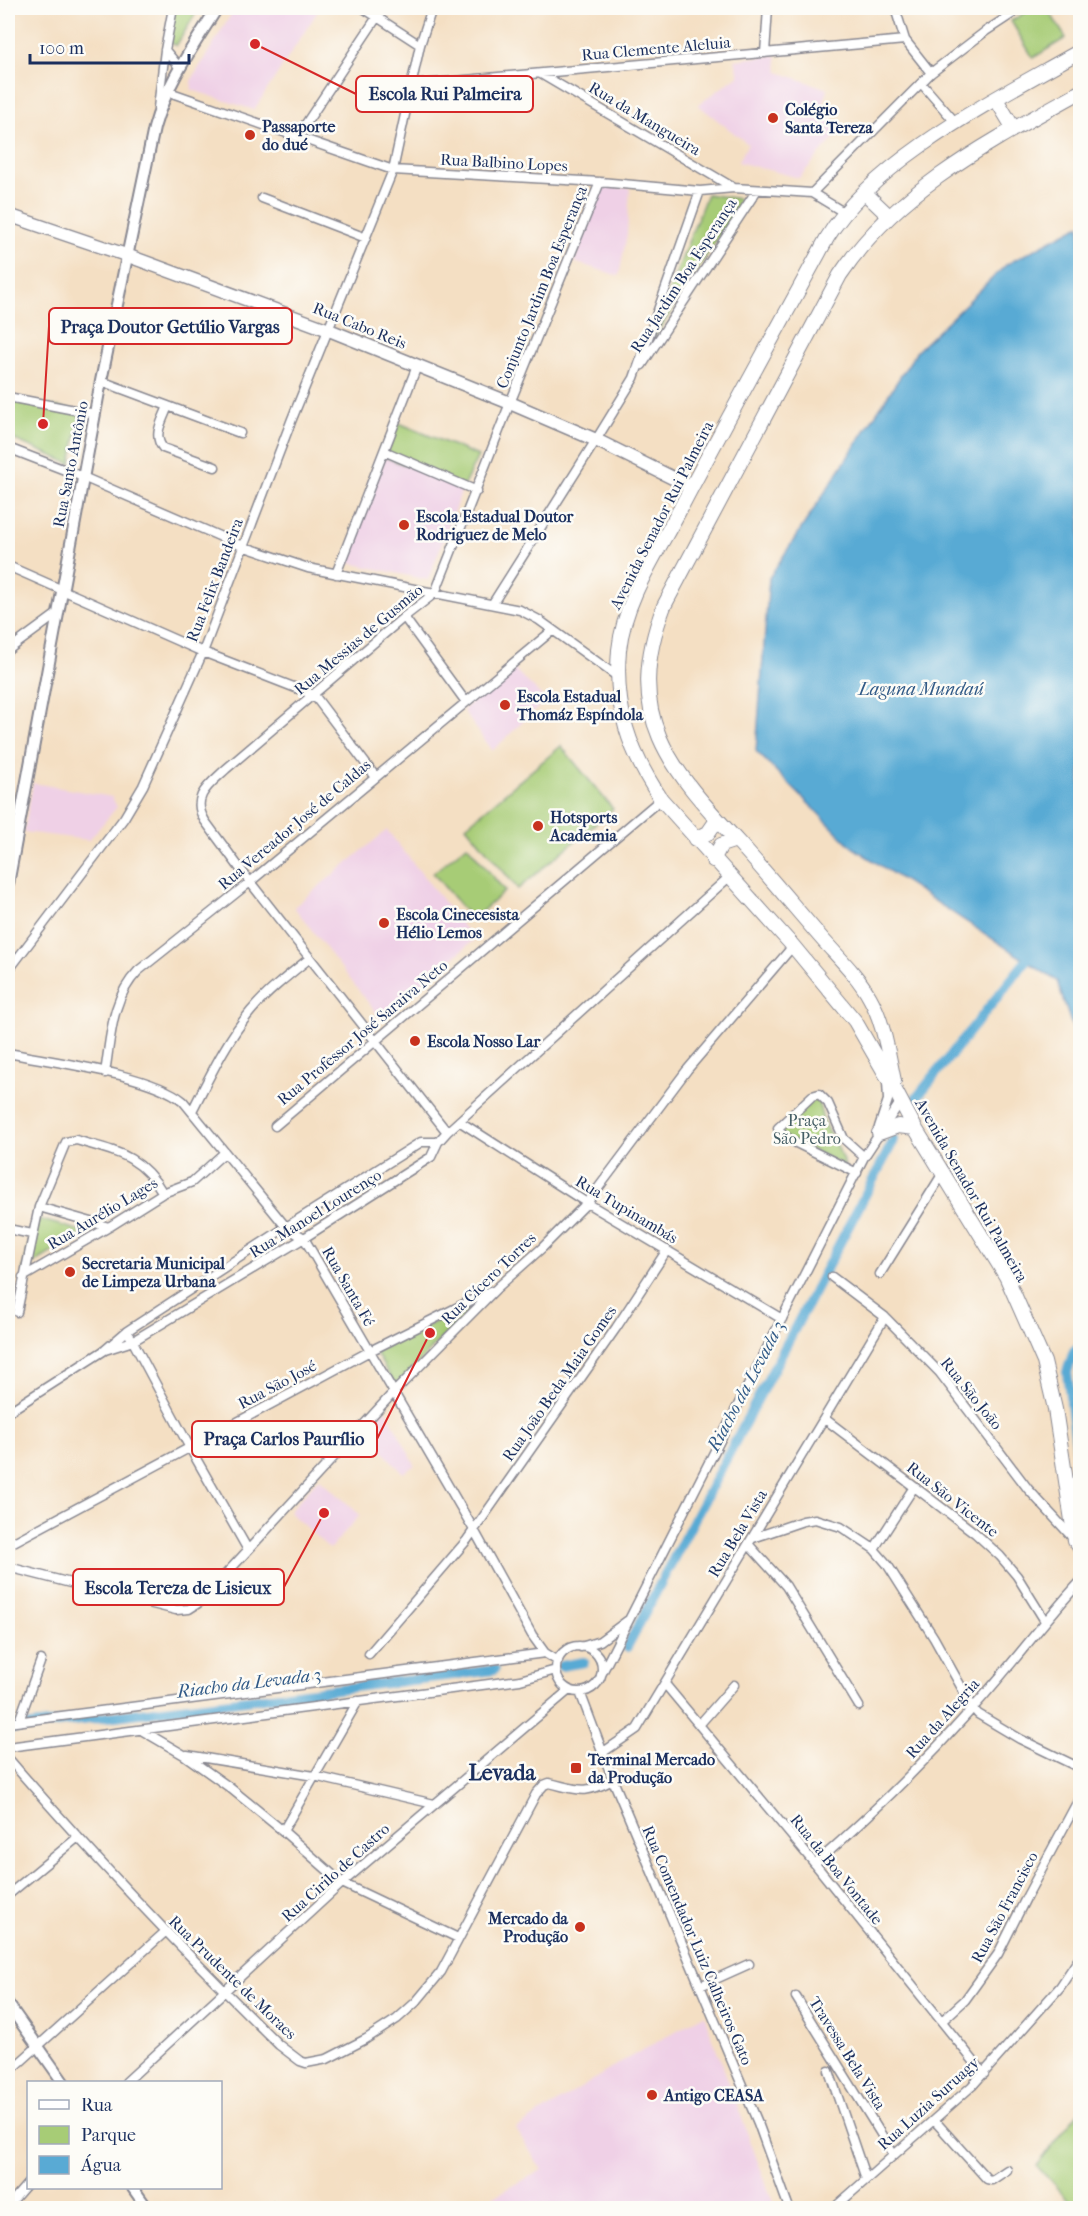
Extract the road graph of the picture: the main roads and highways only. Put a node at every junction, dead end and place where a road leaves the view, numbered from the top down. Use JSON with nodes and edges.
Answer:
{"nodes":[{"id":1,"x":1080,"y":51,"type":"edge"},
{"id":2,"x":1080,"y":92,"type":"edge"},
{"id":3,"x":996,"y":99,"type":"junction"},
{"id":4,"x":1014,"y":129,"type":"junction"},
{"id":5,"x":865,"y":193,"type":"junction"},
{"id":6,"x":8,"y":215,"type":"edge"},
{"id":7,"x":889,"y":216,"type":"junction"},
{"id":8,"x":691,"y":488,"type":"junction"},
{"id":9,"x":717,"y":820,"type":"junction"},
{"id":10,"x":694,"y":838,"type":"junction"},
{"id":11,"x":736,"y":840,"type":"junction"},
{"id":12,"x":713,"y":860,"type":"junction"},
{"id":13,"x":899,"y":1096,"type":"junction"},
{"id":14,"x":915,"y":1128,"type":"junction"},
{"id":15,"x":876,"y":1137,"type":"road end"},
{"id":16,"x":1078,"y":1544,"type":"edge"}],
"edges":[{"from":1,"to":3,"type":"main road","name":"Avenida Senador Rui Palmeira"},
{"from":2,"to":4,"type":"main road","name":"Avenida Senador Rui Palmeira"},
{"from":3,"to":4,"type":"main road"},
{"from":3,"to":5,"type":"main road","name":"Avenida Senador Rui Palmeira"},
{"from":4,"to":7,"type":"main road","name":"Avenida Senador Rui Palmeira"},
{"from":5,"to":7,"type":"main road"},
{"from":5,"to":8,"type":"main road","name":"Avenida Senador Rui Palmeira"},
{"from":6,"to":8,"type":"main road","name":"Rua Cabo Reis"},
{"from":7,"to":9,"type":"main road","name":"Avenida Senador Rui Palmeira"},
{"from":8,"to":10,"type":"main road","name":"Avenida Senador Rui Palmeira"},
{"from":9,"to":10,"type":"main road"},
{"from":9,"to":11,"type":"main road","name":"Avenida Senador Rui Palmeira"},
{"from":10,"to":12,"type":"main road","name":"Avenida Senador Rui Palmeira"},
{"from":11,"to":12,"type":"main road"},
{"from":11,"to":13,"type":"main road","name":"Avenida Senador Rui Palmeira"},
{"from":12,"to":13,"type":"main road","name":"Avenida Senador Rui Palmeira"},
{"from":13,"to":14,"type":"main road","name":"Avenida Senador Rui Palmeira"},
{"from":14,"to":15,"type":"main road"},
{"from":14,"to":16,"type":"main road","name":"Avenida Senador Rui Palmeira"}]}
